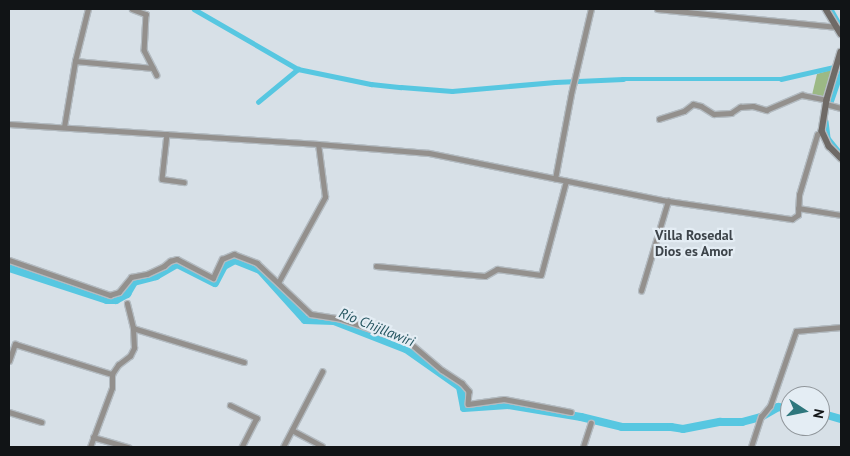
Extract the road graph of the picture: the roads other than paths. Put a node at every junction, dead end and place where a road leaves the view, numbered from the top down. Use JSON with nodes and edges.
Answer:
{"nodes":[{"id":1,"x":88,"y":9,"type":"edge"},
{"id":2,"x":132,"y":9,"type":"edge"},
{"id":3,"x":591,"y":9,"type":"edge"},
{"id":4,"x":656,"y":9,"type":"edge"},
{"id":5,"x":826,"y":9,"type":"edge"},
{"id":6,"x":840,"y":32,"type":"edge"},
{"id":7,"x":841,"y":52,"type":"edge"},
{"id":8,"x":75,"y":61,"type":"junction"},
{"id":9,"x":153,"y":68,"type":"junction"},
{"id":10,"x":157,"y":75,"type":"dead end"},
{"id":11,"x":827,"y":102,"type":"junction"},
{"id":12,"x":841,"y":108,"type":"edge"},
{"id":13,"x":659,"y":119,"type":"dead end"},
{"id":14,"x":9,"y":124,"type":"edge"},
{"id":15,"x":64,"y":127,"type":"junction"},
{"id":16,"x":822,"y":132,"type":"junction"},
{"id":17,"x":167,"y":134,"type":"junction"},
{"id":18,"x":318,"y":144,"type":"junction"},
{"id":19,"x":841,"y":158,"type":"edge"},
{"id":20,"x":556,"y":178,"type":"junction"},
{"id":21,"x":566,"y":181,"type":"junction"},
{"id":22,"x":184,"y":182,"type":"dead end"},
{"id":23,"x":668,"y":201,"type":"junction"},
{"id":24,"x":798,"y":208,"type":"junction"},
{"id":25,"x":841,"y":215,"type":"edge"},
{"id":26,"x":9,"y":260,"type":"edge"},
{"id":27,"x":376,"y":266,"type":"dead end"},
{"id":28,"x":278,"y":283,"type":"junction"},
{"id":29,"x":641,"y":291,"type":"dead end"},
{"id":30,"x":127,"y":304,"type":"dead end"},
{"id":31,"x":841,"y":327,"type":"edge"},
{"id":32,"x":133,"y":328,"type":"junction"},
{"id":33,"x":9,"y":361,"type":"edge"},
{"id":34,"x":244,"y":362,"type":"dead end"},
{"id":35,"x":322,"y":372,"type":"dead end"},
{"id":36,"x":112,"y":374,"type":"junction"},
{"id":37,"x":230,"y":405,"type":"dead end"},
{"id":38,"x":9,"y":412,"type":"edge"},
{"id":39,"x":571,"y":412,"type":"dead end"},
{"id":40,"x":40,"y":422,"type":"dead end"},
{"id":41,"x":590,"y":423,"type":"dead end"},
{"id":42,"x":292,"y":430,"type":"junction"},
{"id":43,"x":93,"y":437,"type":"junction"},
{"id":44,"x":322,"y":446,"type":"dead end"},
{"id":45,"x":90,"y":447,"type":"edge"},
{"id":46,"x":129,"y":447,"type":"edge"},
{"id":47,"x":242,"y":447,"type":"edge"},
{"id":48,"x":283,"y":447,"type":"edge"},
{"id":49,"x":583,"y":447,"type":"edge"},
{"id":50,"x":751,"y":447,"type":"edge"}],
"edges":[{"from":1,"to":8,"type":"street"},
{"from":2,"to":9,"type":"street"},
{"from":3,"to":20,"type":"street"},
{"from":4,"to":6,"type":"street"},
{"from":5,"to":6,"type":"street"},
{"from":7,"to":11,"type":"street"},
{"from":8,"to":9,"type":"street"},
{"from":8,"to":15,"type":"street"},
{"from":9,"to":10,"type":"street"},
{"from":11,"to":12,"type":"street"},
{"from":11,"to":13,"type":"street"},
{"from":11,"to":16,"type":"street"},
{"from":14,"to":15,"type":"street"},
{"from":15,"to":17,"type":"street"},
{"from":16,"to":19,"type":"street"},
{"from":16,"to":24,"type":"street"},
{"from":17,"to":18,"type":"street"},
{"from":17,"to":22,"type":"street"},
{"from":18,"to":20,"type":"street"},
{"from":18,"to":28,"type":"street"},
{"from":20,"to":21,"type":"street"},
{"from":21,"to":23,"type":"street"},
{"from":21,"to":27,"type":"street"},
{"from":23,"to":24,"type":"street"},
{"from":23,"to":29,"type":"street"},
{"from":24,"to":25,"type":"street"},
{"from":26,"to":28,"type":"street"},
{"from":28,"to":39,"type":"street"},
{"from":30,"to":32,"type":"street"},
{"from":31,"to":50,"type":"street"},
{"from":32,"to":34,"type":"street"},
{"from":32,"to":36,"type":"street"},
{"from":33,"to":36,"type":"street"},
{"from":35,"to":42,"type":"street"},
{"from":36,"to":43,"type":"street"},
{"from":37,"to":47,"type":"street"},
{"from":38,"to":40,"type":"street"},
{"from":41,"to":49,"type":"street"},
{"from":42,"to":44,"type":"street"},
{"from":42,"to":48,"type":"street"},
{"from":43,"to":45,"type":"street"},
{"from":43,"to":46,"type":"street"}]}
